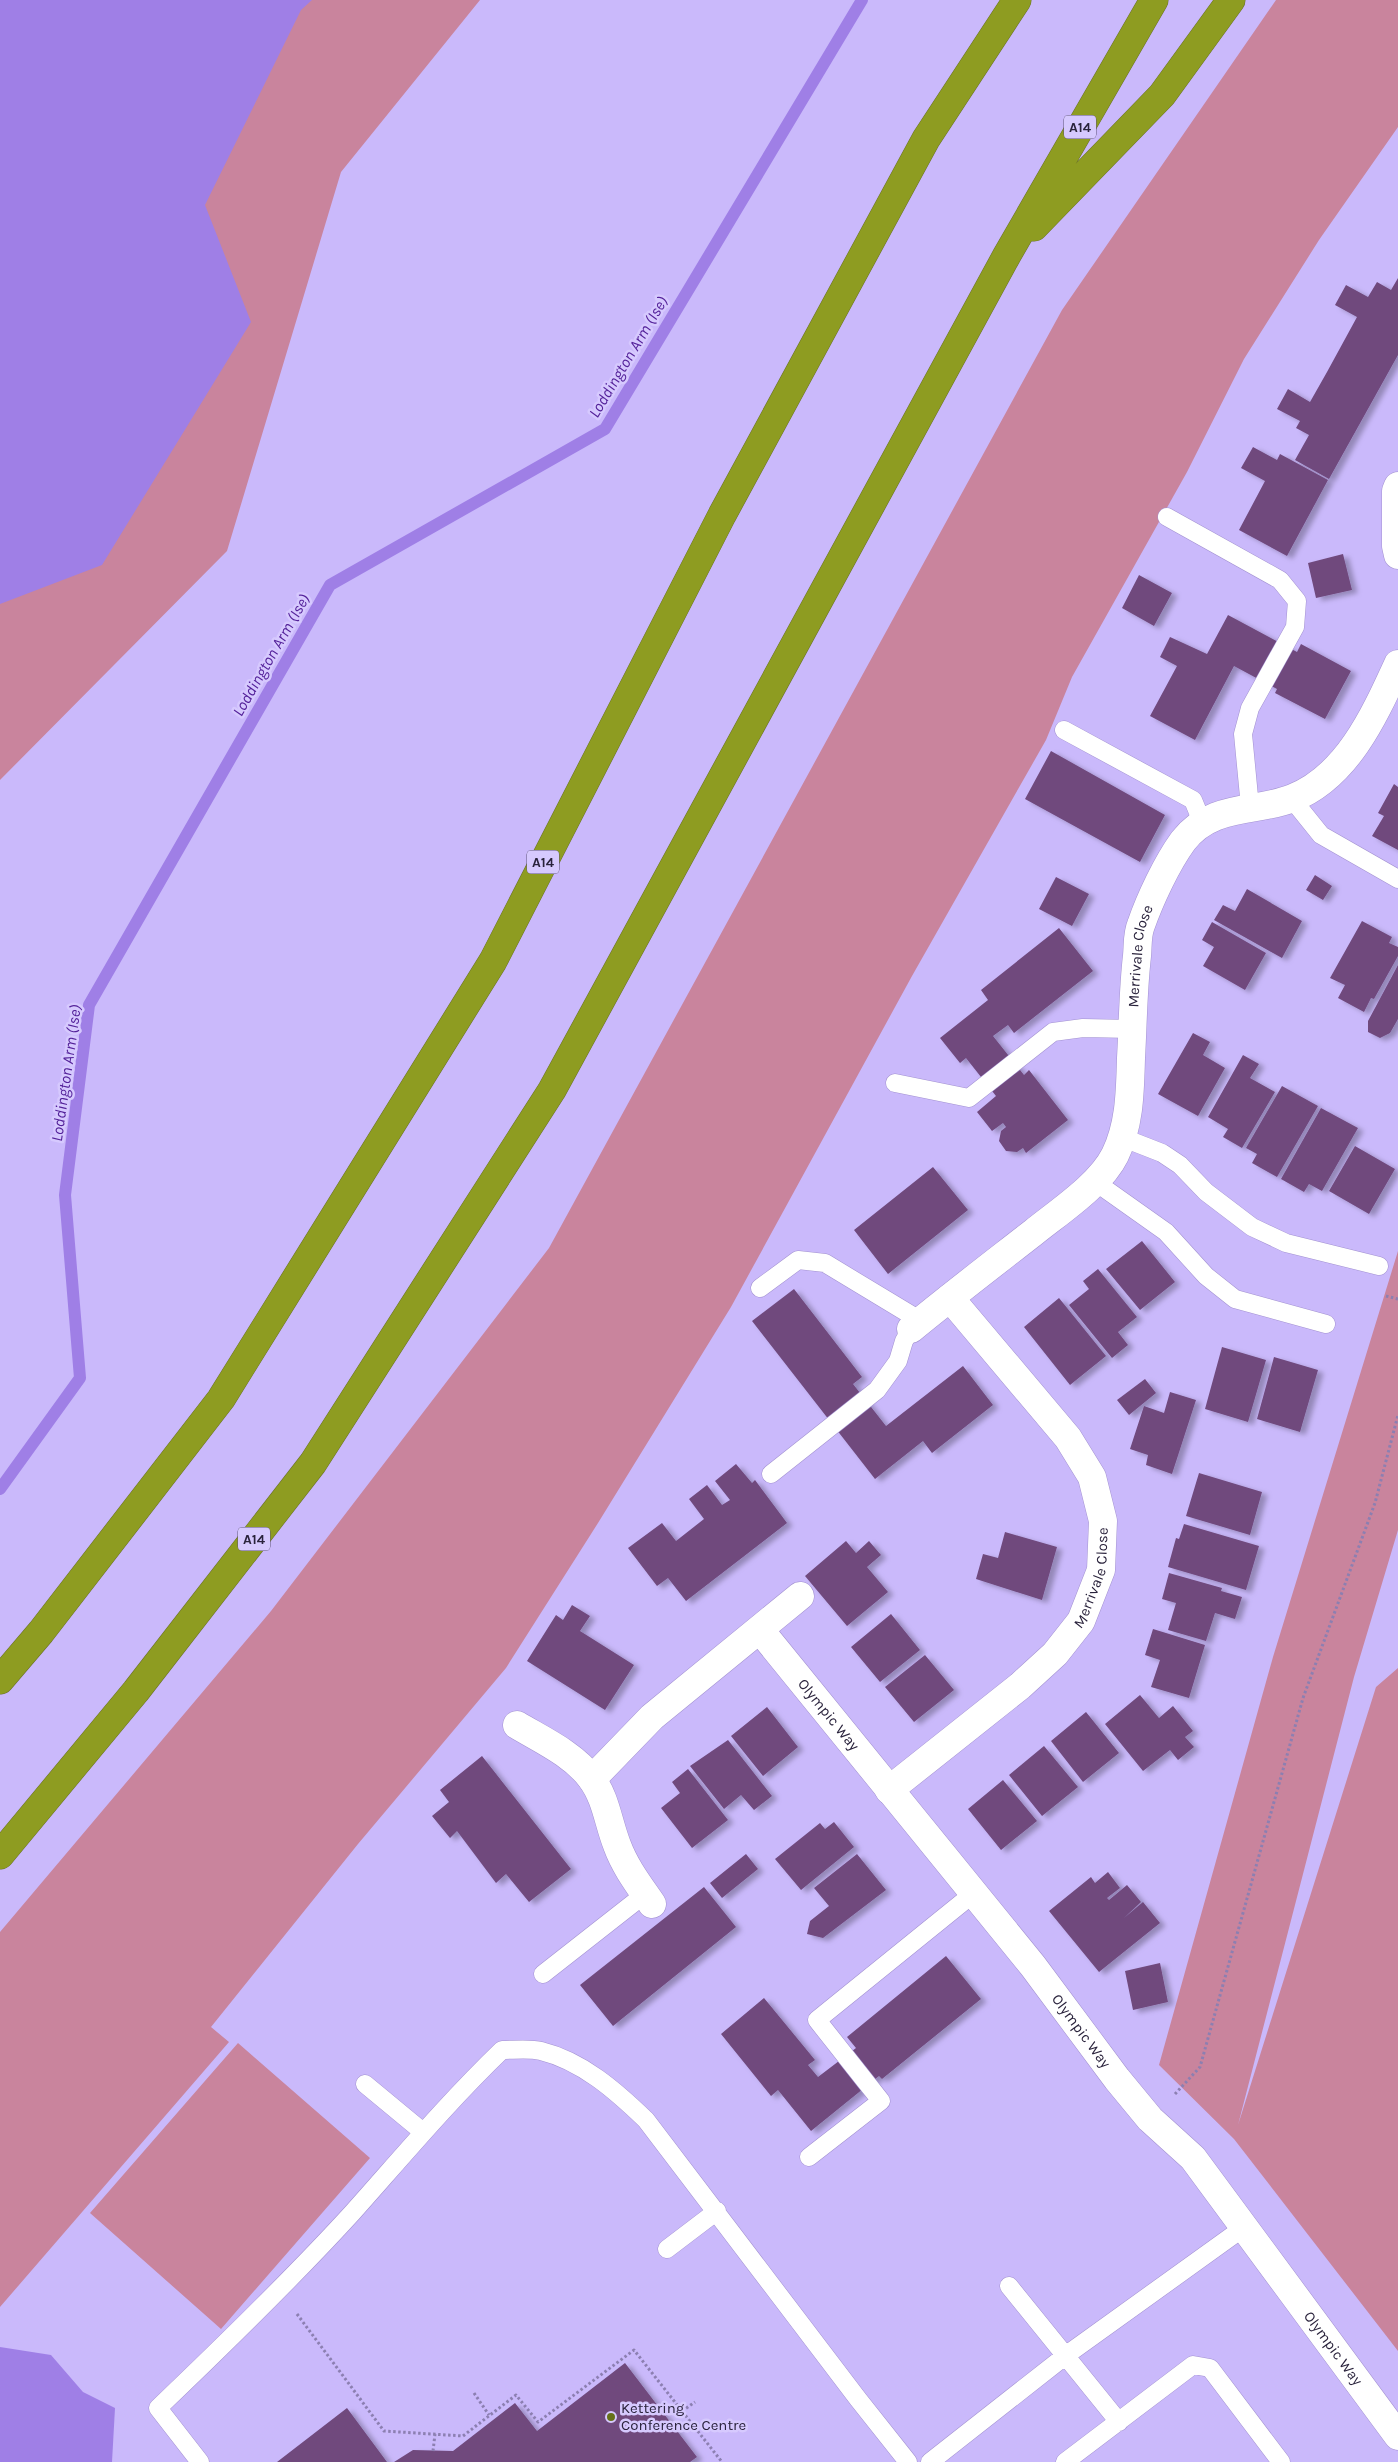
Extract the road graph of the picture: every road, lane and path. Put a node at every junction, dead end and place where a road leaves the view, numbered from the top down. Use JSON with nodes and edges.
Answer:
{"nodes":[{"id":1,"x":1017,"y":0,"type":"edge"},
{"id":2,"x":1154,"y":0,"type":"edge"},
{"id":3,"x":1231,"y":0,"type":"edge"},
{"id":4,"x":1007,"y":255,"type":"junction"},
{"id":5,"x":1398,"y":486,"type":"edge"},
{"id":6,"x":1167,"y":517,"type":"dead end"},
{"id":7,"x":1398,"y":555,"type":"edge"},
{"id":8,"x":1398,"y":664,"type":"edge"},
{"id":9,"x":1064,"y":730,"type":"dead end"},
{"id":10,"x":1292,"y":799,"type":"junction"},
{"id":11,"x":1250,"y":807,"type":"junction"},
{"id":12,"x":1202,"y":822,"type":"junction"},
{"id":13,"x":1398,"y":879,"type":"edge"},
{"id":14,"x":1132,"y":1029,"type":"junction"},
{"id":15,"x":895,"y":1083,"type":"dead end"},
{"id":16,"x":1121,"y":1137,"type":"junction"},
{"id":17,"x":1094,"y":1181,"type":"junction"},
{"id":18,"x":1379,"y":1266,"type":"dead end"},
{"id":19,"x":760,"y":1288,"type":"dead end"},
{"id":20,"x":950,"y":1298,"type":"junction"},
{"id":21,"x":1326,"y":1324,"type":"dead end"},
{"id":22,"x":916,"y":1325,"type":"junction"},
{"id":23,"x":1398,"y":1415,"type":"edge"},
{"id":24,"x":771,"y":1474,"type":"dead end"},
{"id":25,"x":800,"y":1596,"type":"dead end"},
{"id":26,"x":760,"y":1630,"type":"junction"},
{"id":27,"x":0,"y":1680,"type":"edge"},
{"id":28,"x":517,"y":1725,"type":"dead end"},
{"id":29,"x":592,"y":1779,"type":"junction"},
{"id":30,"x":889,"y":1790,"type":"junction"},
{"id":31,"x":0,"y":1855,"type":"edge"},
{"id":32,"x":974,"y":1893,"type":"junction"},
{"id":33,"x":649,"y":1899,"type":"joint"},
{"id":34,"x":543,"y":1974,"type":"dead end"},
{"id":35,"x":365,"y":2084,"type":"dead end"},
{"id":36,"x":1150,"y":2119,"type":"junction"},
{"id":37,"x":423,"y":2132,"type":"junction"},
{"id":38,"x":809,"y":2158,"type":"dead end"},
{"id":39,"x":717,"y":2211,"type":"junction"},
{"id":40,"x":1243,"y":2228,"type":"junction"},
{"id":41,"x":667,"y":2249,"type":"dead end"},
{"id":42,"x":1008,"y":2286,"type":"dead end"},
{"id":43,"x":279,"y":2291,"type":"junction"},
{"id":44,"x":1065,"y":2356,"type":"junction"},
{"id":45,"x":474,"y":2393,"type":"dead end"},
{"id":46,"x":695,"y":2402,"type":"dead end"},
{"id":47,"x":682,"y":2411,"type":"junction"},
{"id":48,"x":489,"y":2415,"type":"junction"},
{"id":49,"x":1118,"y":2422,"type":"junction"},
{"id":50,"x":435,"y":2434,"type":"junction"},
{"id":51,"x":1398,"y":2436,"type":"edge"},
{"id":52,"x":433,"y":2451,"type":"dead end"},
{"id":53,"x":200,"y":2462,"type":"edge"},
{"id":54,"x":722,"y":2462,"type":"edge"},
{"id":55,"x":908,"y":2462,"type":"edge"},
{"id":56,"x":930,"y":2462,"type":"edge"},
{"id":57,"x":1064,"y":2462,"type":"edge"},
{"id":58,"x":1281,"y":2462,"type":"edge"}],
"edges":[{"from":1,"to":27,"type":"highway","number":"A14"},
{"from":2,"to":4,"type":"highway","number":"A14"},
{"from":3,"to":4,"type":"highway"},
{"from":4,"to":31,"type":"highway","number":"A14"},
{"from":5,"to":7,"type":"street"},
{"from":6,"to":11,"type":"lane"},
{"from":8,"to":10,"type":"street","name":"Merrivale Close"},
{"from":9,"to":12,"type":"lane"},
{"from":10,"to":11,"type":"street","name":"Merrivale Close"},
{"from":10,"to":13,"type":"lane"},
{"from":11,"to":12,"type":"street","name":"Merrivale Close"},
{"from":12,"to":14,"type":"street","name":"Merrivale Close"},
{"from":14,"to":15,"type":"lane"},
{"from":14,"to":16,"type":"street","name":"Merrivale Close"},
{"from":16,"to":17,"type":"street","name":"Merrivale Close"},
{"from":16,"to":18,"type":"lane"},
{"from":17,"to":20,"type":"street","name":"Merrivale Close"},
{"from":17,"to":21,"type":"lane"},
{"from":19,"to":22,"type":"lane"},
{"from":20,"to":22,"type":"street","name":"Merrivale Close"},
{"from":20,"to":30,"type":"street","name":"Merrivale Close"},
{"from":22,"to":24,"type":"lane"},
{"from":23,"to":36,"type":"path"},
{"from":25,"to":26,"type":"street"},
{"from":26,"to":29,"type":"street"},
{"from":26,"to":30,"type":"street","name":"Olympic Way"},
{"from":28,"to":29,"type":"street"},
{"from":29,"to":33,"type":"street"},
{"from":30,"to":32,"type":"street","name":"Olympic Way"},
{"from":32,"to":36,"type":"street","name":"Olympic Way"},
{"from":32,"to":38,"type":"lane"},
{"from":33,"to":34,"type":"lane"},
{"from":35,"to":37,"type":"lane"},
{"from":36,"to":40,"type":"street","name":"Olympic Way"},
{"from":37,"to":39,"type":"lane"},
{"from":37,"to":43,"type":"lane"},
{"from":39,"to":41,"type":"lane"},
{"from":39,"to":55,"type":"lane"},
{"from":40,"to":44,"type":"lane"},
{"from":40,"to":51,"type":"street","name":"Olympic Way"},
{"from":42,"to":44,"type":"lane"},
{"from":43,"to":50,"type":"path"},
{"from":43,"to":53,"type":"lane"},
{"from":44,"to":49,"type":"lane"},
{"from":44,"to":56,"type":"lane"},
{"from":45,"to":48,"type":"path"},
{"from":46,"to":47,"type":"path"},
{"from":47,"to":48,"type":"path"},
{"from":47,"to":54,"type":"path"},
{"from":48,"to":50,"type":"path"},
{"from":49,"to":57,"type":"lane"},
{"from":49,"to":58,"type":"lane"},
{"from":50,"to":52,"type":"path"}]}
